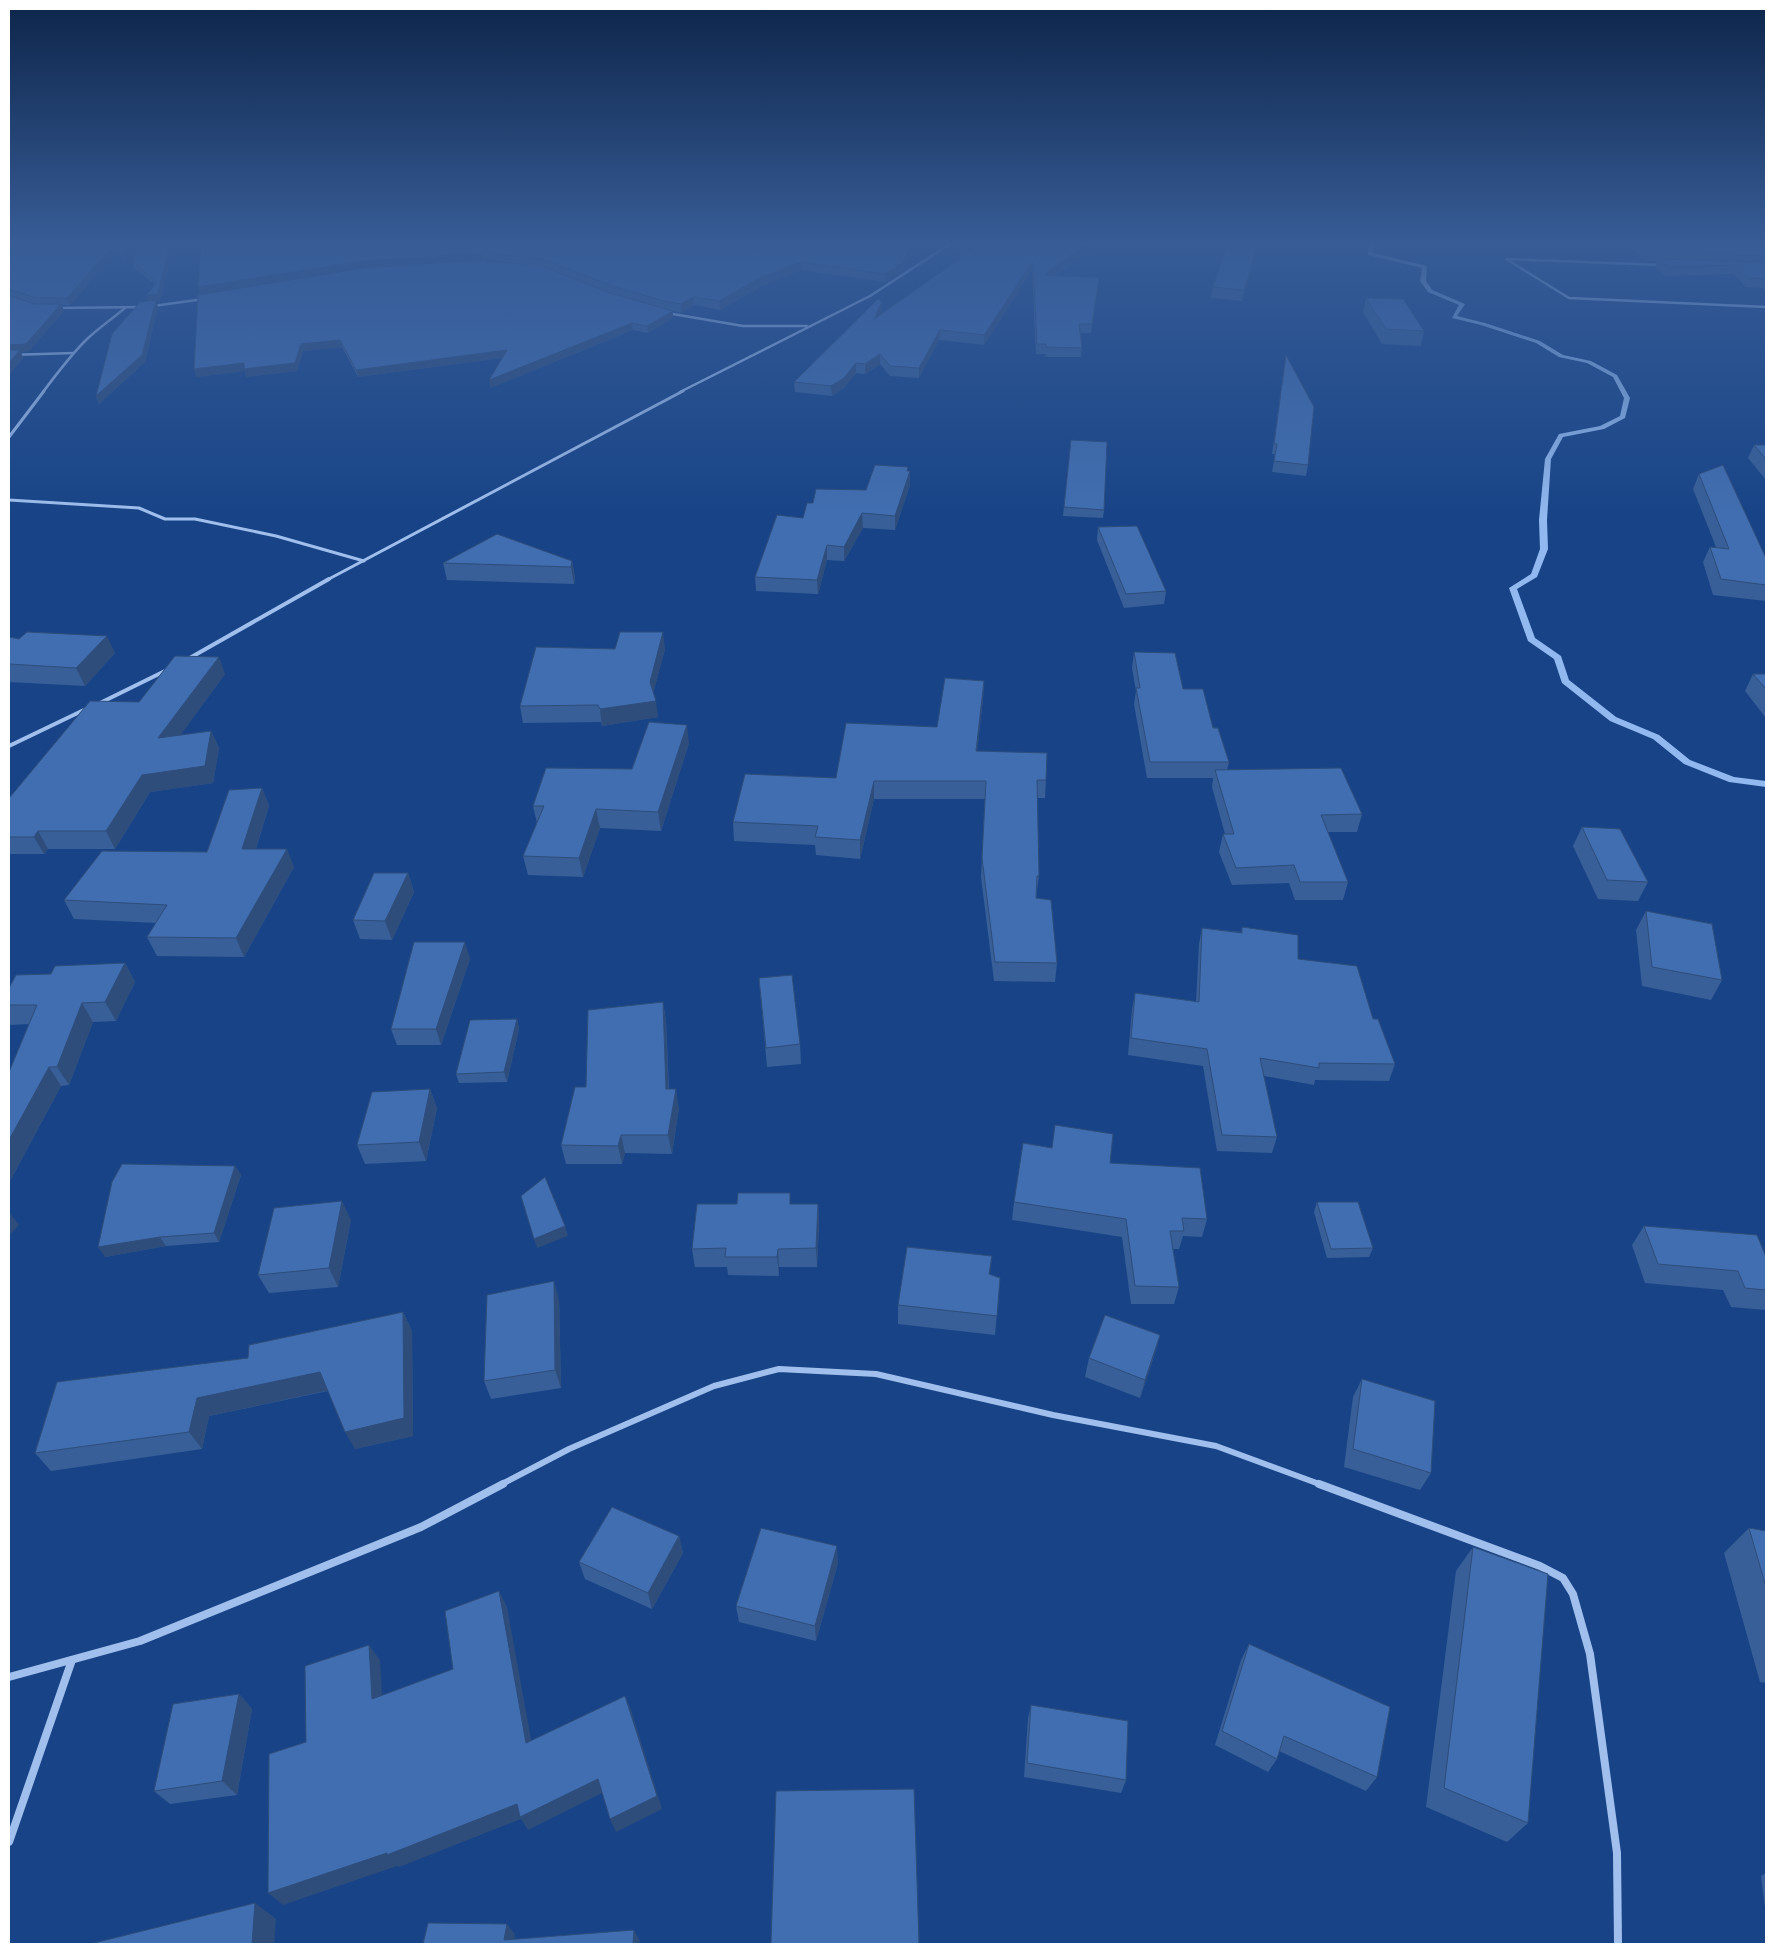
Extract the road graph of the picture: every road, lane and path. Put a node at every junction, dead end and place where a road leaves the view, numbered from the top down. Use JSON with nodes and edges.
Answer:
{"nodes":[{"id":1,"x":97,"y":333,"type":"edge"},
{"id":2,"x":798,"y":333,"type":"edge"},
{"id":3,"x":74,"y":353,"type":"junction"},
{"id":4,"x":9,"y":355,"type":"edge"},
{"id":5,"x":9,"y":437,"type":"edge"},
{"id":6,"x":9,"y":500,"type":"edge"},
{"id":7,"x":364,"y":561,"type":"junction"},
{"id":8,"x":179,"y":663,"type":"edge"},
{"id":9,"x":171,"y":668,"type":"edge"},
{"id":10,"x":9,"y":746,"type":"edge"},
{"id":11,"x":72,"y":1660,"type":"junction"},
{"id":12,"x":9,"y":1677,"type":"edge"},
{"id":13,"x":9,"y":1842,"type":"edge"},
{"id":14,"x":1618,"y":1944,"type":"edge"}],
"edges":[{"from":1,"to":3,"type":"street"},
{"from":2,"to":7,"type":"street"},
{"from":3,"to":4,"type":"street"},
{"from":3,"to":5,"type":"street"},
{"from":6,"to":7,"type":"street"},
{"from":7,"to":8,"type":"street"},
{"from":9,"to":10,"type":"street"},
{"from":11,"to":12,"type":"street"},
{"from":11,"to":13,"type":"street"},
{"from":11,"to":14,"type":"street"}]}
